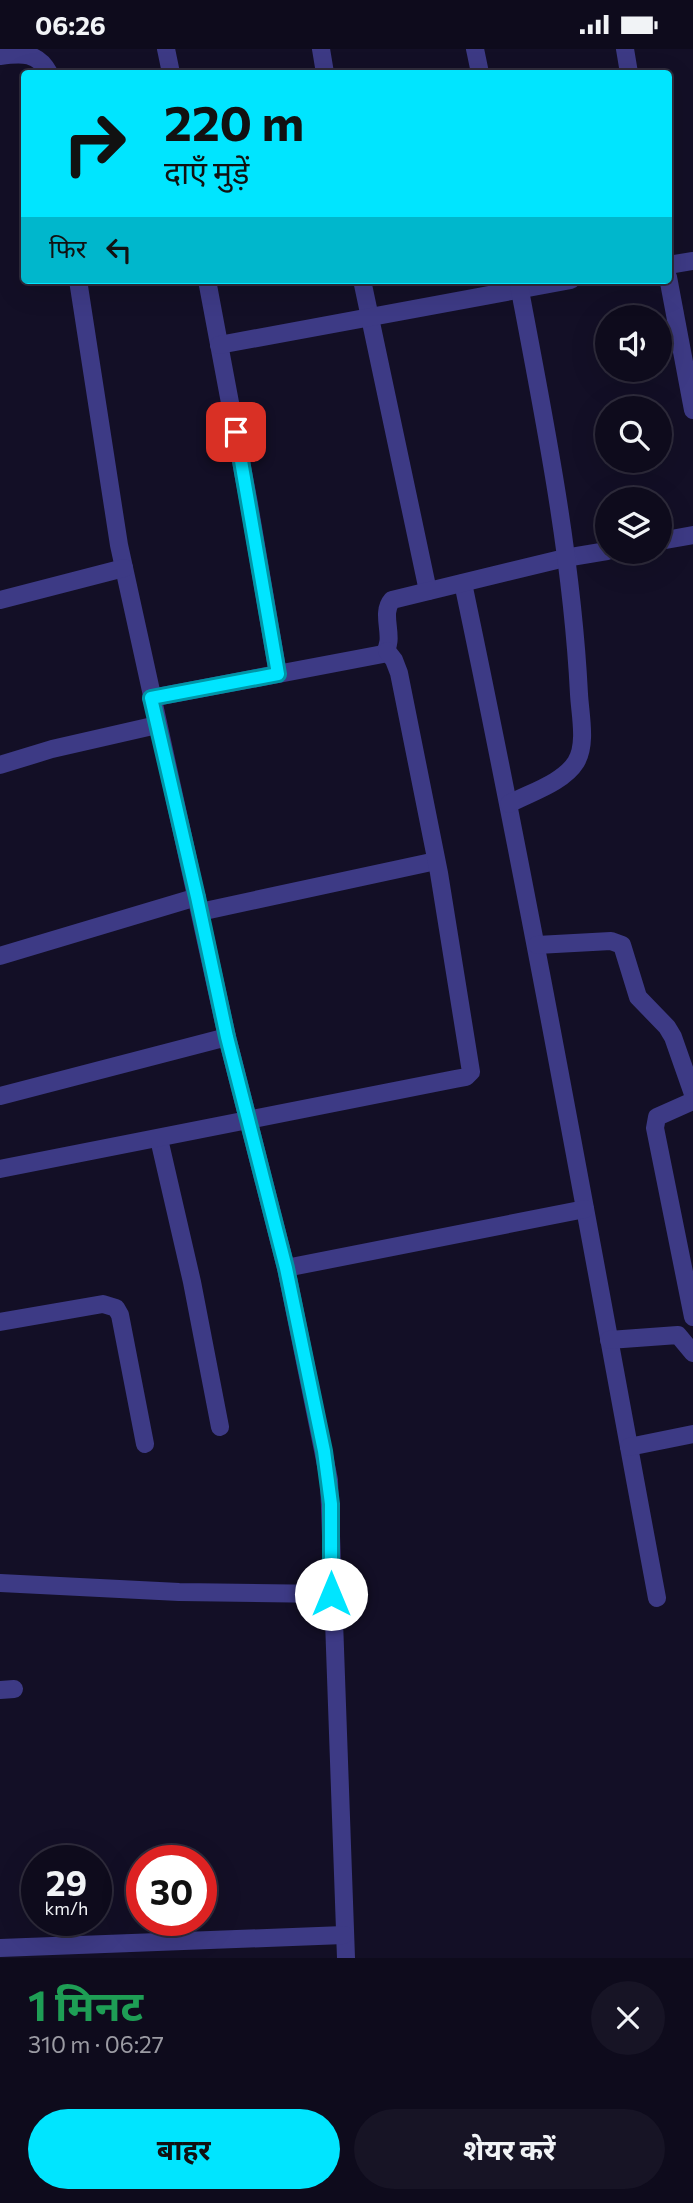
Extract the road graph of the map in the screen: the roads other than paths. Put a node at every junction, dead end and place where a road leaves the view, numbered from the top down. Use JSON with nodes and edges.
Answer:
{"nodes":[{"id":1,"x":166,"y":49,"type":"edge"},
{"id":2,"x":321,"y":49,"type":"edge"},
{"id":3,"x":475,"y":49,"type":"edge"},
{"id":4,"x":625,"y":49,"type":"edge"},
{"id":5,"x":0,"y":55,"type":"edge"},
{"id":6,"x":47,"y":70,"type":"edge"},
{"id":7,"x":170,"y":70,"type":"edge"},
{"id":8,"x":324,"y":70,"type":"edge"},
{"id":9,"x":479,"y":70,"type":"edge"},
{"id":10,"x":628,"y":70,"type":"edge"},
{"id":11,"x":693,"y":261,"type":"edge"},
{"id":12,"x":672,"y":264,"type":"edge"},
{"id":13,"x":79,"y":284,"type":"edge"},
{"id":14,"x":208,"y":284,"type":"edge"},
{"id":15,"x":363,"y":284,"type":"edge"},
{"id":16,"x":519,"y":284,"type":"edge"},
{"id":17,"x":669,"y":284,"type":"edge"},
{"id":18,"x":370,"y":318,"type":"junction"},
{"id":19,"x":219,"y":345,"type":"junction"},
{"id":20,"x":693,"y":410,"type":"edge"},
{"id":21,"x":693,"y":535,"type":"edge"},
{"id":22,"x":672,"y":539,"type":"edge"},
{"id":23,"x":595,"y":553,"type":"edge"},
{"id":24,"x":565,"y":558,"type":"junction"},
{"id":25,"x":124,"y":568,"type":"junction"},
{"id":26,"x":463,"y":583,"type":"junction"},
{"id":27,"x":428,"y":591,"type":"junction"},
{"id":28,"x":0,"y":600,"type":"edge"},
{"id":29,"x":387,"y":651,"type":"junction"},
{"id":30,"x":278,"y":674,"type":"junction"},
{"id":31,"x":151,"y":698,"type":"junction"},
{"id":32,"x":157,"y":725,"type":"junction"},
{"id":33,"x":0,"y":765,"type":"edge"},
{"id":34,"x":509,"y":804,"type":"junction"},
{"id":35,"x":436,"y":861,"type":"junction"},
{"id":36,"x":199,"y":904,"type":"junction"},
{"id":37,"x":537,"y":945,"type":"junction"},
{"id":38,"x":0,"y":957,"type":"edge"},
{"id":39,"x":227,"y":1037,"type":"junction"},
{"id":40,"x":693,"y":1094,"type":"edge"},
{"id":41,"x":0,"y":1096,"type":"edge"},
{"id":42,"x":693,"y":1101,"type":"edge"},
{"id":43,"x":248,"y":1120,"type":"junction"},
{"id":44,"x":159,"y":1139,"type":"junction"},
{"id":45,"x":0,"y":1169,"type":"edge"},
{"id":46,"x":585,"y":1209,"type":"junction"},
{"id":47,"x":286,"y":1268,"type":"junction"},
{"id":48,"x":693,"y":1317,"type":"edge"},
{"id":49,"x":0,"y":1322,"type":"edge"},
{"id":50,"x":609,"y":1340,"type":"junction"},
{"id":51,"x":693,"y":1353,"type":"edge"},
{"id":52,"x":220,"y":1427,"type":"dead end"},
{"id":53,"x":693,"y":1434,"type":"edge"},
{"id":54,"x":145,"y":1444,"type":"dead end"},
{"id":55,"x":629,"y":1447,"type":"junction"},
{"id":56,"x":0,"y":1583,"type":"edge"},
{"id":57,"x":331,"y":1594,"type":"junction"},
{"id":58,"x":657,"y":1598,"type":"dead end"},
{"id":59,"x":344,"y":1935,"type":"junction"},
{"id":60,"x":0,"y":1948,"type":"edge"},
{"id":61,"x":345,"y":1958,"type":"edge"}],
"edges":[{"from":1,"to":7,"type":"street"},
{"from":2,"to":8,"type":"street"},
{"from":3,"to":9,"type":"street"},
{"from":4,"to":10,"type":"street"},
{"from":5,"to":6,"type":"street"},
{"from":11,"to":12,"type":"street"},
{"from":13,"to":25,"type":"street"},
{"from":14,"to":19,"type":"street"},
{"from":15,"to":18,"type":"street"},
{"from":16,"to":18,"type":"street"},
{"from":16,"to":24,"type":"street"},
{"from":17,"to":20,"type":"street"},
{"from":18,"to":19,"type":"street"},
{"from":18,"to":27,"type":"street"},
{"from":19,"to":30,"type":"street"},
{"from":21,"to":22,"type":"street"},
{"from":23,"to":24,"type":"street"},
{"from":24,"to":26,"type":"street"},
{"from":24,"to":34,"type":"street"},
{"from":25,"to":28,"type":"street"},
{"from":25,"to":31,"type":"street"},
{"from":26,"to":27,"type":"street"},
{"from":26,"to":34,"type":"street"},
{"from":27,"to":29,"type":"street"},
{"from":29,"to":30,"type":"street"},
{"from":29,"to":35,"type":"street"},
{"from":30,"to":31,"type":"street"},
{"from":31,"to":32,"type":"street"},
{"from":32,"to":33,"type":"street"},
{"from":32,"to":36,"type":"street"},
{"from":34,"to":37,"type":"street"},
{"from":35,"to":36,"type":"street"},
{"from":35,"to":43,"type":"street"},
{"from":36,"to":38,"type":"street"},
{"from":36,"to":39,"type":"street"},
{"from":37,"to":40,"type":"street"},
{"from":37,"to":46,"type":"street"},
{"from":39,"to":41,"type":"street"},
{"from":39,"to":43,"type":"street"},
{"from":42,"to":48,"type":"street"},
{"from":43,"to":44,"type":"street"},
{"from":43,"to":47,"type":"street"},
{"from":44,"to":45,"type":"street"},
{"from":44,"to":52,"type":"street"},
{"from":46,"to":47,"type":"street"},
{"from":46,"to":50,"type":"street"},
{"from":47,"to":57,"type":"street"},
{"from":49,"to":54,"type":"street"},
{"from":50,"to":51,"type":"street"},
{"from":50,"to":55,"type":"street"},
{"from":53,"to":55,"type":"street"},
{"from":55,"to":58,"type":"street"},
{"from":56,"to":57,"type":"street"},
{"from":57,"to":59,"type":"street"},
{"from":59,"to":60,"type":"street"},
{"from":59,"to":61,"type":"street"}]}
